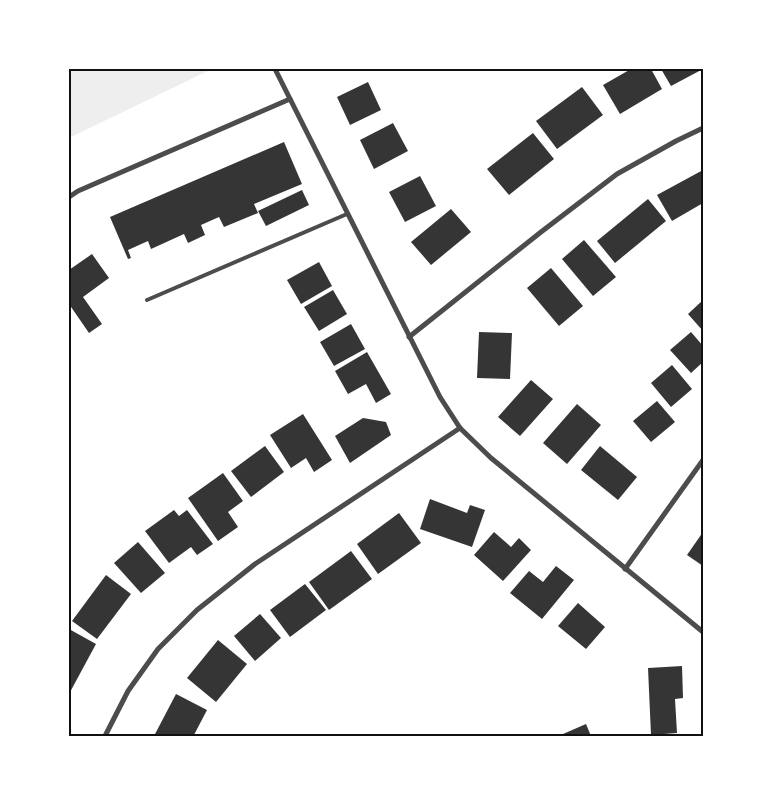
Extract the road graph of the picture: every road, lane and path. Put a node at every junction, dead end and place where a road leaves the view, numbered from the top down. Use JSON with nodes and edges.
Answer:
{"nodes":[{"id":1,"x":275,"y":69,"type":"edge"},
{"id":2,"x":290,"y":100,"type":"junction"},
{"id":3,"x":703,"y":128,"type":"edge"},
{"id":4,"x":69,"y":197,"type":"edge"},
{"id":5,"x":347,"y":214,"type":"junction"},
{"id":6,"x":147,"y":300,"type":"dead end"},
{"id":7,"x":409,"y":336,"type":"junction"},
{"id":8,"x":460,"y":428,"type":"junction"},
{"id":9,"x":703,"y":460,"type":"edge"},
{"id":10,"x":625,"y":568,"type":"junction"},
{"id":11,"x":703,"y":632,"type":"edge"},
{"id":12,"x":105,"y":736,"type":"edge"}],
"edges":[{"from":1,"to":2,"type":"street"},
{"from":2,"to":4,"type":"street"},
{"from":2,"to":5,"type":"street"},
{"from":3,"to":7,"type":"street"},
{"from":5,"to":6,"type":"lane"},
{"from":5,"to":7,"type":"street"},
{"from":7,"to":8,"type":"street"},
{"from":8,"to":10,"type":"street"},
{"from":8,"to":12,"type":"street"},
{"from":9,"to":10,"type":"street"},
{"from":10,"to":11,"type":"street"}]}
